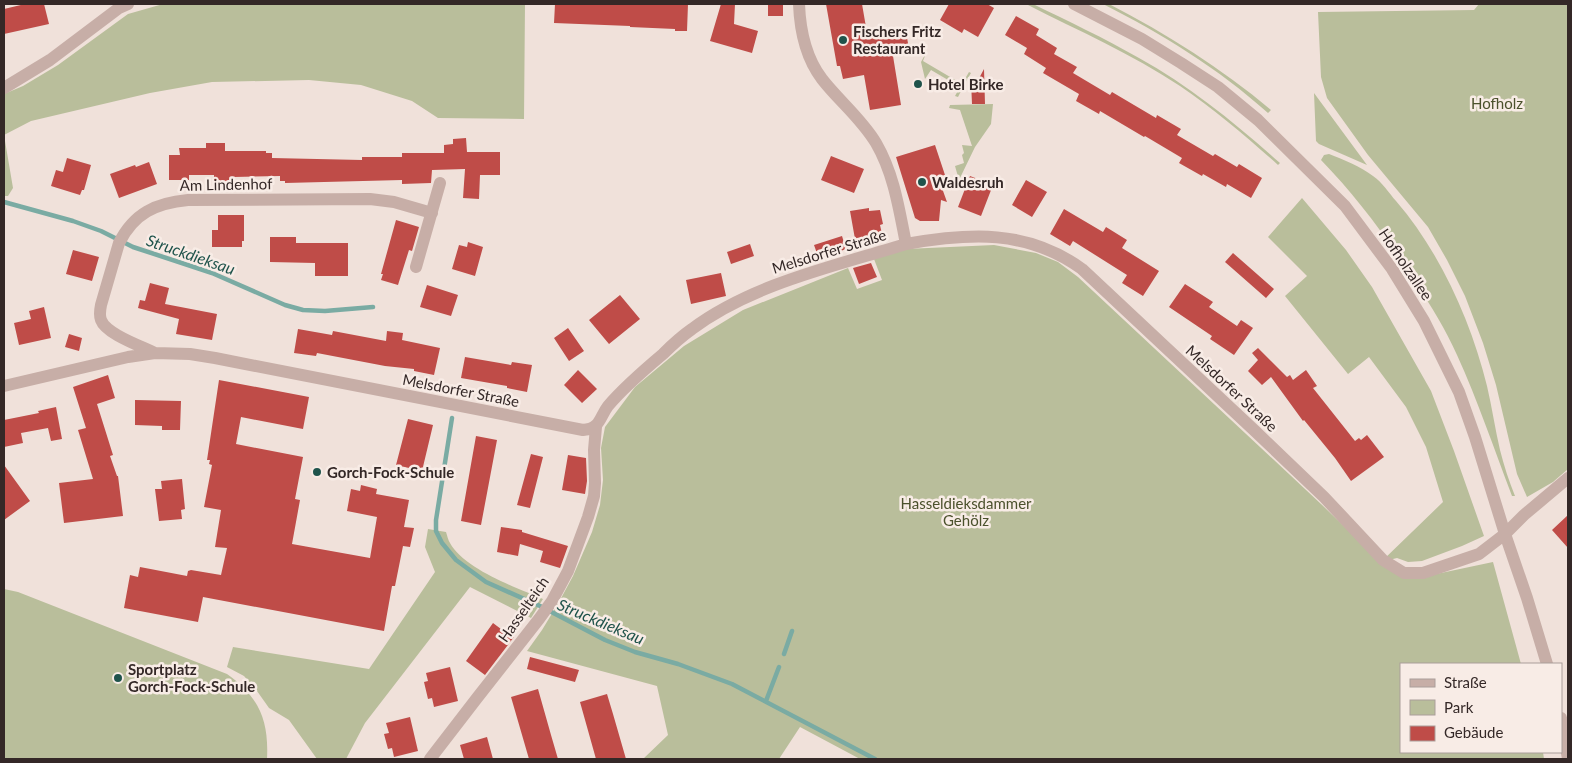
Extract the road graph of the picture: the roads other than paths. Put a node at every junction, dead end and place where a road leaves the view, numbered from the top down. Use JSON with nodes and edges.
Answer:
{"nodes":[{"id":1,"x":128,"y":4,"type":"edge"},
{"id":2,"x":799,"y":4,"type":"edge"},
{"id":3,"x":1074,"y":4,"type":"edge"},
{"id":4,"x":4,"y":88,"type":"edge"},
{"id":5,"x":440,"y":183,"type":"dead end"},
{"id":6,"x":432,"y":213,"type":"junction"},
{"id":7,"x":906,"y":244,"type":"junction"},
{"id":8,"x":416,"y":268,"type":"dead end"},
{"id":9,"x":155,"y":353,"type":"junction"},
{"id":10,"x":4,"y":386,"type":"edge"},
{"id":11,"x":596,"y":427,"type":"junction"},
{"id":12,"x":1568,"y":478,"type":"edge"},
{"id":13,"x":1505,"y":534,"type":"junction"},
{"id":14,"x":1547,"y":663,"type":"edge"},
{"id":15,"x":1562,"y":724,"type":"edge"},
{"id":16,"x":430,"y":759,"type":"edge"},
{"id":17,"x":1568,"y":759,"type":"edge"}],
"edges":[{"from":1,"to":4,"type":"street"},
{"from":2,"to":7,"type":"street"},
{"from":3,"to":13,"type":"street","name":"Hofholzallee"},
{"from":5,"to":6,"type":"street"},
{"from":6,"to":8,"type":"street"},
{"from":6,"to":9,"type":"street","name":"Am Lindenhof"},
{"from":7,"to":11,"type":"street","name":"Melsdorfer Straße"},
{"from":7,"to":13,"type":"street","name":"Melsdorfer Straße"},
{"from":9,"to":10,"type":"street","name":"Melsdorfer Straße"},
{"from":9,"to":11,"type":"street","name":"Melsdorfer Straße"},
{"from":11,"to":16,"type":"street","name":"Hasselteich"},
{"from":12,"to":13,"type":"street","name":"Melsdorfer Straße"},
{"from":13,"to":14,"type":"street","name":"Hofholzallee"},
{"from":15,"to":17,"type":"street"}]}
